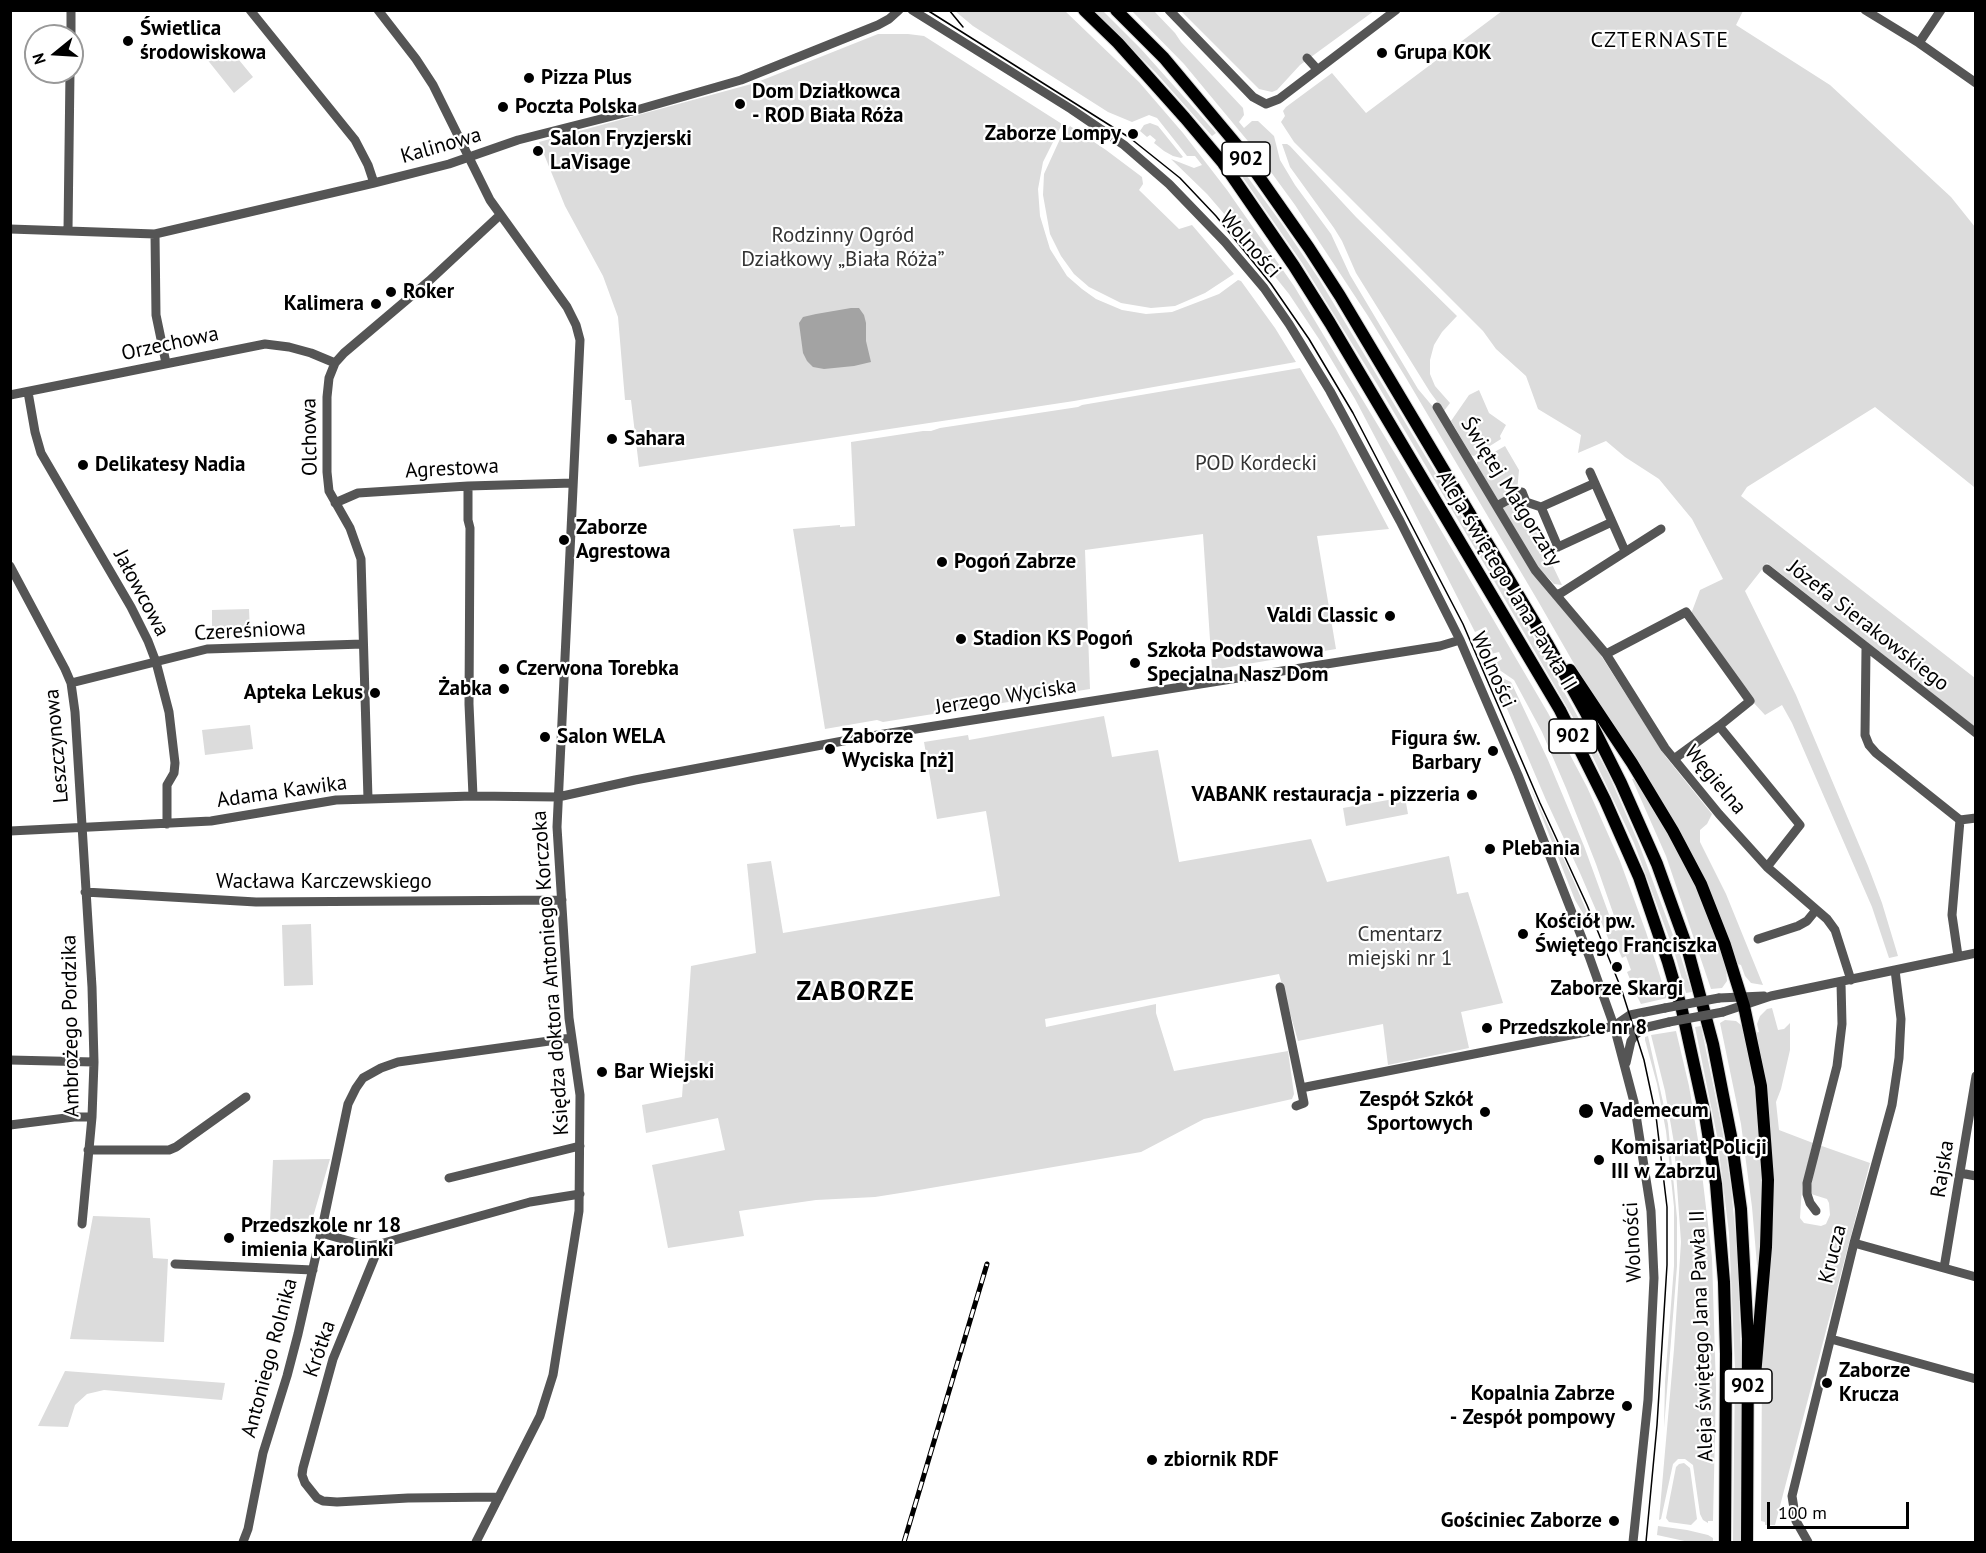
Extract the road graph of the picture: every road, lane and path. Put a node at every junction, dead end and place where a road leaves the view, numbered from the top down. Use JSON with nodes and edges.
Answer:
{"nodes":[{"id":1,"x":250,"y":10,"type":"edge"},
{"id":2,"x":378,"y":10,"type":"edge"},
{"id":3,"x":899,"y":10,"type":"edge"},
{"id":4,"x":912,"y":10,"type":"edge"},
{"id":5,"x":1084,"y":10,"type":"edge"},
{"id":6,"x":1116,"y":10,"type":"edge"},
{"id":7,"x":1169,"y":10,"type":"edge"},
{"id":8,"x":1864,"y":10,"type":"edge"},
{"id":9,"x":1941,"y":10,"type":"edge"},
{"id":10,"x":1393,"y":11,"type":"edge"},
{"id":11,"x":1919,"y":43,"type":"junction"},
{"id":12,"x":1307,"y":58,"type":"dead end"},
{"id":13,"x":1317,"y":69,"type":"junction"},
{"id":14,"x":1976,"y":83,"type":"edge"},
{"id":15,"x":70,"y":84,"type":"edge"},
{"id":16,"x":469,"y":158,"type":"junction"},
{"id":17,"x":374,"y":183,"type":"junction"},
{"id":18,"x":500,"y":215,"type":"junction"},
{"id":19,"x":10,"y":229,"type":"edge"},
{"id":20,"x":68,"y":230,"type":"junction"},
{"id":21,"x":155,"y":234,"type":"junction"},
{"id":22,"x":166,"y":363,"type":"junction"},
{"id":23,"x":335,"y":363,"type":"junction"},
{"id":24,"x":28,"y":392,"type":"junction"},
{"id":25,"x":10,"y":395,"type":"edge"},
{"id":26,"x":1437,"y":407,"type":"dead end"},
{"id":27,"x":1590,"y":472,"type":"dead end"},
{"id":28,"x":573,"y":483,"type":"junction"},
{"id":29,"x":1595,"y":483,"type":"junction"},
{"id":30,"x":468,"y":486,"type":"junction"},
{"id":31,"x":335,"y":503,"type":"junction"},
{"id":32,"x":1497,"y":506,"type":"junction"},
{"id":33,"x":1541,"y":507,"type":"junction"},
{"id":34,"x":1612,"y":522,"type":"junction"},
{"id":35,"x":1661,"y":529,"type":"dead end"},
{"id":36,"x":1625,"y":550,"type":"junction"},
{"id":37,"x":10,"y":567,"type":"edge"},
{"id":38,"x":1767,"y":569,"type":"dead end"},
{"id":39,"x":1556,"y":595,"type":"junction"},
{"id":40,"x":1526,"y":606,"type":"junction"},
{"id":41,"x":1460,"y":640,"type":"junction"},
{"id":42,"x":363,"y":644,"type":"junction"},
{"id":43,"x":1866,"y":649,"type":"junction"},
{"id":44,"x":1606,"y":654,"type":"junction"},
{"id":45,"x":156,"y":662,"type":"junction"},
{"id":46,"x":71,"y":683,"type":"junction"},
{"id":47,"x":1719,"y":726,"type":"junction"},
{"id":48,"x":1976,"y":733,"type":"edge"},
{"id":49,"x":1674,"y":759,"type":"junction"},
{"id":50,"x":473,"y":796,"type":"junction"},
{"id":51,"x":558,"y":797,"type":"junction"},
{"id":52,"x":368,"y":799,"type":"junction"},
{"id":53,"x":1976,"y":818,"type":"edge"},
{"id":54,"x":1960,"y":820,"type":"junction"},
{"id":55,"x":167,"y":824,"type":"junction"},
{"id":56,"x":82,"y":828,"type":"junction"},
{"id":57,"x":10,"y":831,"type":"edge"},
{"id":58,"x":1767,"y":867,"type":"junction"},
{"id":59,"x":85,"y":892,"type":"junction"},
{"id":60,"x":562,"y":900,"type":"junction"},
{"id":61,"x":1816,"y":910,"type":"junction"},
{"id":62,"x":1758,"y":939,"type":"dead end"},
{"id":63,"x":1976,"y":953,"type":"edge"},
{"id":64,"x":1959,"y":956,"type":"junction"},
{"id":65,"x":1895,"y":970,"type":"junction"},
{"id":66,"x":1851,"y":980,"type":"junction"},
{"id":67,"x":1840,"y":983,"type":"junction"},
{"id":68,"x":1280,"y":987,"type":"dead end"},
{"id":69,"x":1743,"y":1001,"type":"junction"},
{"id":70,"x":1606,"y":1003,"type":"junction"},
{"id":71,"x":1630,"y":1016,"type":"junction"},
{"id":72,"x":1614,"y":1026,"type":"junction"},
{"id":73,"x":1645,"y":1028,"type":"junction"},
{"id":74,"x":572,"y":1038,"type":"junction"},
{"id":75,"x":10,"y":1060,"type":"edge"},
{"id":76,"x":94,"y":1062,"type":"junction"},
{"id":77,"x":1626,"y":1067,"type":"junction"},
{"id":78,"x":1976,"y":1076,"type":"edge"},
{"id":79,"x":1300,"y":1088,"type":"junction"},
{"id":80,"x":246,"y":1097,"type":"dead end"},
{"id":81,"x":1296,"y":1106,"type":"dead end"},
{"id":82,"x":92,"y":1117,"type":"junction"},
{"id":83,"x":10,"y":1125,"type":"edge"},
{"id":84,"x":580,"y":1146,"type":"junction"},
{"id":85,"x":88,"y":1150,"type":"junction"},
{"id":86,"x":1960,"y":1173,"type":"junction"},
{"id":87,"x":1976,"y":1176,"type":"edge"},
{"id":88,"x":449,"y":1178,"type":"dead end"},
{"id":89,"x":580,"y":1194,"type":"junction"},
{"id":90,"x":1816,"y":1210,"type":"dead end"},
{"id":91,"x":82,"y":1224,"type":"dead end"},
{"id":92,"x":321,"y":1233,"type":"junction"},
{"id":93,"x":1854,"y":1243,"type":"junction"},
{"id":94,"x":380,"y":1244,"type":"junction"},
{"id":95,"x":175,"y":1264,"type":"dead end"},
{"id":96,"x":1944,"y":1268,"type":"junction"},
{"id":97,"x":313,"y":1270,"type":"junction"},
{"id":98,"x":1976,"y":1277,"type":"edge"},
{"id":99,"x":1831,"y":1339,"type":"junction"},
{"id":100,"x":1976,"y":1379,"type":"edge"},
{"id":101,"x":1749,"y":1434,"type":"junction"},
{"id":102,"x":499,"y":1497,"type":"junction"},
{"id":103,"x":243,"y":1542,"type":"edge"},
{"id":104,"x":476,"y":1542,"type":"edge"},
{"id":105,"x":1633,"y":1542,"type":"edge"},
{"id":106,"x":1725,"y":1542,"type":"edge"},
{"id":107,"x":1747,"y":1542,"type":"edge"},
{"id":108,"x":1808,"y":1542,"type":"edge"}],
"edges":[{"from":1,"to":17,"type":"street"},
{"from":2,"to":16,"type":"street","name":"Księdza doktora Antoniego Korczoka"},
{"from":3,"to":16,"type":"street","name":"Kalinowa"},
{"from":4,"to":41,"type":"street","name":"Wolności"},
{"from":5,"to":106,"type":"main road","name":"Aleja świętego Jana Pawła II","number":"902"},
{"from":6,"to":40,"type":"main road","name":"Aleja świętego Jana Pawła II","number":"902"},
{"from":7,"to":13,"type":"street"},
{"from":8,"to":11,"type":"street"},
{"from":9,"to":11,"type":"street"},
{"from":10,"to":13,"type":"street"},
{"from":11,"to":14,"type":"street"},
{"from":12,"to":13,"type":"street"},
{"from":15,"to":20,"type":"street"},
{"from":16,"to":17,"type":"street","name":"Kalinowa"},
{"from":16,"to":18,"type":"street","name":"Księdza doktora Antoniego Korczoka"},
{"from":17,"to":21,"type":"street","name":"Kalinowa"},
{"from":18,"to":23,"type":"street","name":"Olchowa"},
{"from":18,"to":28,"type":"street","name":"Księdza doktora Antoniego Korczoka"},
{"from":19,"to":20,"type":"street","name":"Kalinowa"},
{"from":20,"to":21,"type":"street","name":"Kalinowa"},
{"from":21,"to":22,"type":"street"},
{"from":22,"to":23,"type":"street","name":"Orzechowa"},
{"from":22,"to":24,"type":"street","name":"Orzechowa"},
{"from":23,"to":31,"type":"street","name":"Olchowa"},
{"from":24,"to":25,"type":"street","name":"Orzechowa"},
{"from":24,"to":45,"type":"street","name":"Jałowcowa"},
{"from":26,"to":32,"type":"street","name":"Świętej Małgorzaty"},
{"from":27,"to":29,"type":"street"},
{"from":28,"to":30,"type":"street","name":"Agrestowa"},
{"from":28,"to":51,"type":"street","name":"Księdza doktora Antoniego Korczoka"},
{"from":29,"to":33,"type":"street"},
{"from":29,"to":34,"type":"street"},
{"from":30,"to":31,"type":"street","name":"Agrestowa"},
{"from":30,"to":50,"type":"street"},
{"from":31,"to":42,"type":"street","name":"Olchowa"},
{"from":32,"to":33,"type":"street"},
{"from":32,"to":39,"type":"street","name":"Świętej Małgorzaty"},
{"from":33,"to":34,"type":"street"},
{"from":34,"to":36,"type":"street"},
{"from":35,"to":36,"type":"street"},
{"from":36,"to":39,"type":"street"},
{"from":37,"to":46,"type":"street","name":"Leszczynowa"},
{"from":38,"to":43,"type":"street","name":"Józefa Sierakowskiego"},
{"from":39,"to":44,"type":"street","name":"Węgielna"},
{"from":40,"to":69,"type":"main road"},
{"from":40,"to":101,"type":"main road","name":"Aleja świętego Jana Pawła II","number":"902"},
{"from":41,"to":51,"type":"street","name":"Jerzego Wyciska"},
{"from":41,"to":70,"type":"street","name":"Wolności"},
{"from":42,"to":45,"type":"street","name":"Czereśniowa"},
{"from":42,"to":52,"type":"street","name":"Olchowa"},
{"from":43,"to":48,"type":"street","name":"Józefa Sierakowskiego"},
{"from":43,"to":54,"type":"street"},
{"from":44,"to":47,"type":"street"},
{"from":44,"to":49,"type":"street","name":"Węgielna"},
{"from":45,"to":46,"type":"street","name":"Czereśniowa"},
{"from":45,"to":55,"type":"street","name":"Jałowcowa"},
{"from":46,"to":56,"type":"street","name":"Leszczynowa"},
{"from":47,"to":49,"type":"street"},
{"from":47,"to":58,"type":"street"},
{"from":49,"to":58,"type":"street","name":"Węgielna"},
{"from":50,"to":51,"type":"street","name":"Adama Kawika"},
{"from":50,"to":52,"type":"street","name":"Adama Kawika"},
{"from":51,"to":60,"type":"street","name":"Księdza doktora Antoniego Korczoka"},
{"from":52,"to":55,"type":"street","name":"Adama Kawika"},
{"from":53,"to":54,"type":"street"},
{"from":54,"to":64,"type":"street"},
{"from":55,"to":56,"type":"street","name":"Adama Kawika"},
{"from":56,"to":57,"type":"street","name":"Adama Kawika"},
{"from":56,"to":59,"type":"street","name":"Ambrożego Pordzika"},
{"from":58,"to":61,"type":"street","name":"Węgielna"},
{"from":59,"to":60,"type":"street","name":"Wacława Karczewskiego"},
{"from":59,"to":76,"type":"street","name":"Ambrożego Pordzika"},
{"from":60,"to":74,"type":"street","name":"Księdza doktora Antoniego Korczoka"},
{"from":61,"to":62,"type":"street"},
{"from":61,"to":66,"type":"street","name":"Węgielna"},
{"from":63,"to":64,"type":"street"},
{"from":64,"to":65,"type":"street"},
{"from":65,"to":66,"type":"street"},
{"from":65,"to":93,"type":"street","name":"Krucza"},
{"from":66,"to":67,"type":"street"},
{"from":67,"to":69,"type":"street"},
{"from":67,"to":90,"type":"street"},
{"from":68,"to":79,"type":"street"},
{"from":69,"to":71,"type":"street","bridge":true},
{"from":69,"to":73,"type":"street","bridge":true},
{"from":69,"to":101,"type":"main road"},
{"from":70,"to":71,"type":"street"},
{"from":70,"to":72,"type":"street","name":"Wolności"},
{"from":71,"to":72,"type":"street"},
{"from":72,"to":73,"type":"street"},
{"from":72,"to":77,"type":"street","name":"Wolności"},
{"from":72,"to":79,"type":"street"},
{"from":73,"to":77,"type":"street"},
{"from":74,"to":84,"type":"street","name":"Księdza doktora Antoniego Korczoka"},
{"from":74,"to":92,"type":"street","name":"Antoniego Rolnika"},
{"from":75,"to":76,"type":"street"},
{"from":76,"to":82,"type":"street","name":"Ambrożego Pordzika"},
{"from":77,"to":105,"type":"street","name":"Wolności"},
{"from":78,"to":86,"type":"street","name":"Rajska"},
{"from":79,"to":81,"type":"street"},
{"from":80,"to":85,"type":"street"},
{"from":82,"to":83,"type":"street"},
{"from":82,"to":85,"type":"street","name":"Ambrożego Pordzika"},
{"from":84,"to":88,"type":"street"},
{"from":84,"to":89,"type":"street","name":"Księdza doktora Antoniego Korczoka"},
{"from":85,"to":91,"type":"street","name":"Ambrożego Pordzika"},
{"from":86,"to":87,"type":"street"},
{"from":86,"to":96,"type":"street","name":"Rajska"},
{"from":89,"to":94,"type":"street"},
{"from":89,"to":102,"type":"street","name":"Księdza doktora Antoniego Korczoka"},
{"from":92,"to":94,"type":"street"},
{"from":92,"to":97,"type":"street","name":"Antoniego Rolnika"},
{"from":93,"to":96,"type":"street"},
{"from":93,"to":99,"type":"street","name":"Krucza"},
{"from":94,"to":102,"type":"street","name":"Krótka"},
{"from":95,"to":97,"type":"street"},
{"from":96,"to":98,"type":"street"},
{"from":97,"to":103,"type":"street","name":"Antoniego Rolnika"},
{"from":99,"to":100,"type":"street"},
{"from":99,"to":108,"type":"street","name":"Krucza"},
{"from":101,"to":107,"type":"main road","name":"Aleja świętego Jana Pawła II","number":"902"},
{"from":102,"to":104,"type":"street","name":"Księdza doktora Antoniego Korczoka"}]}
